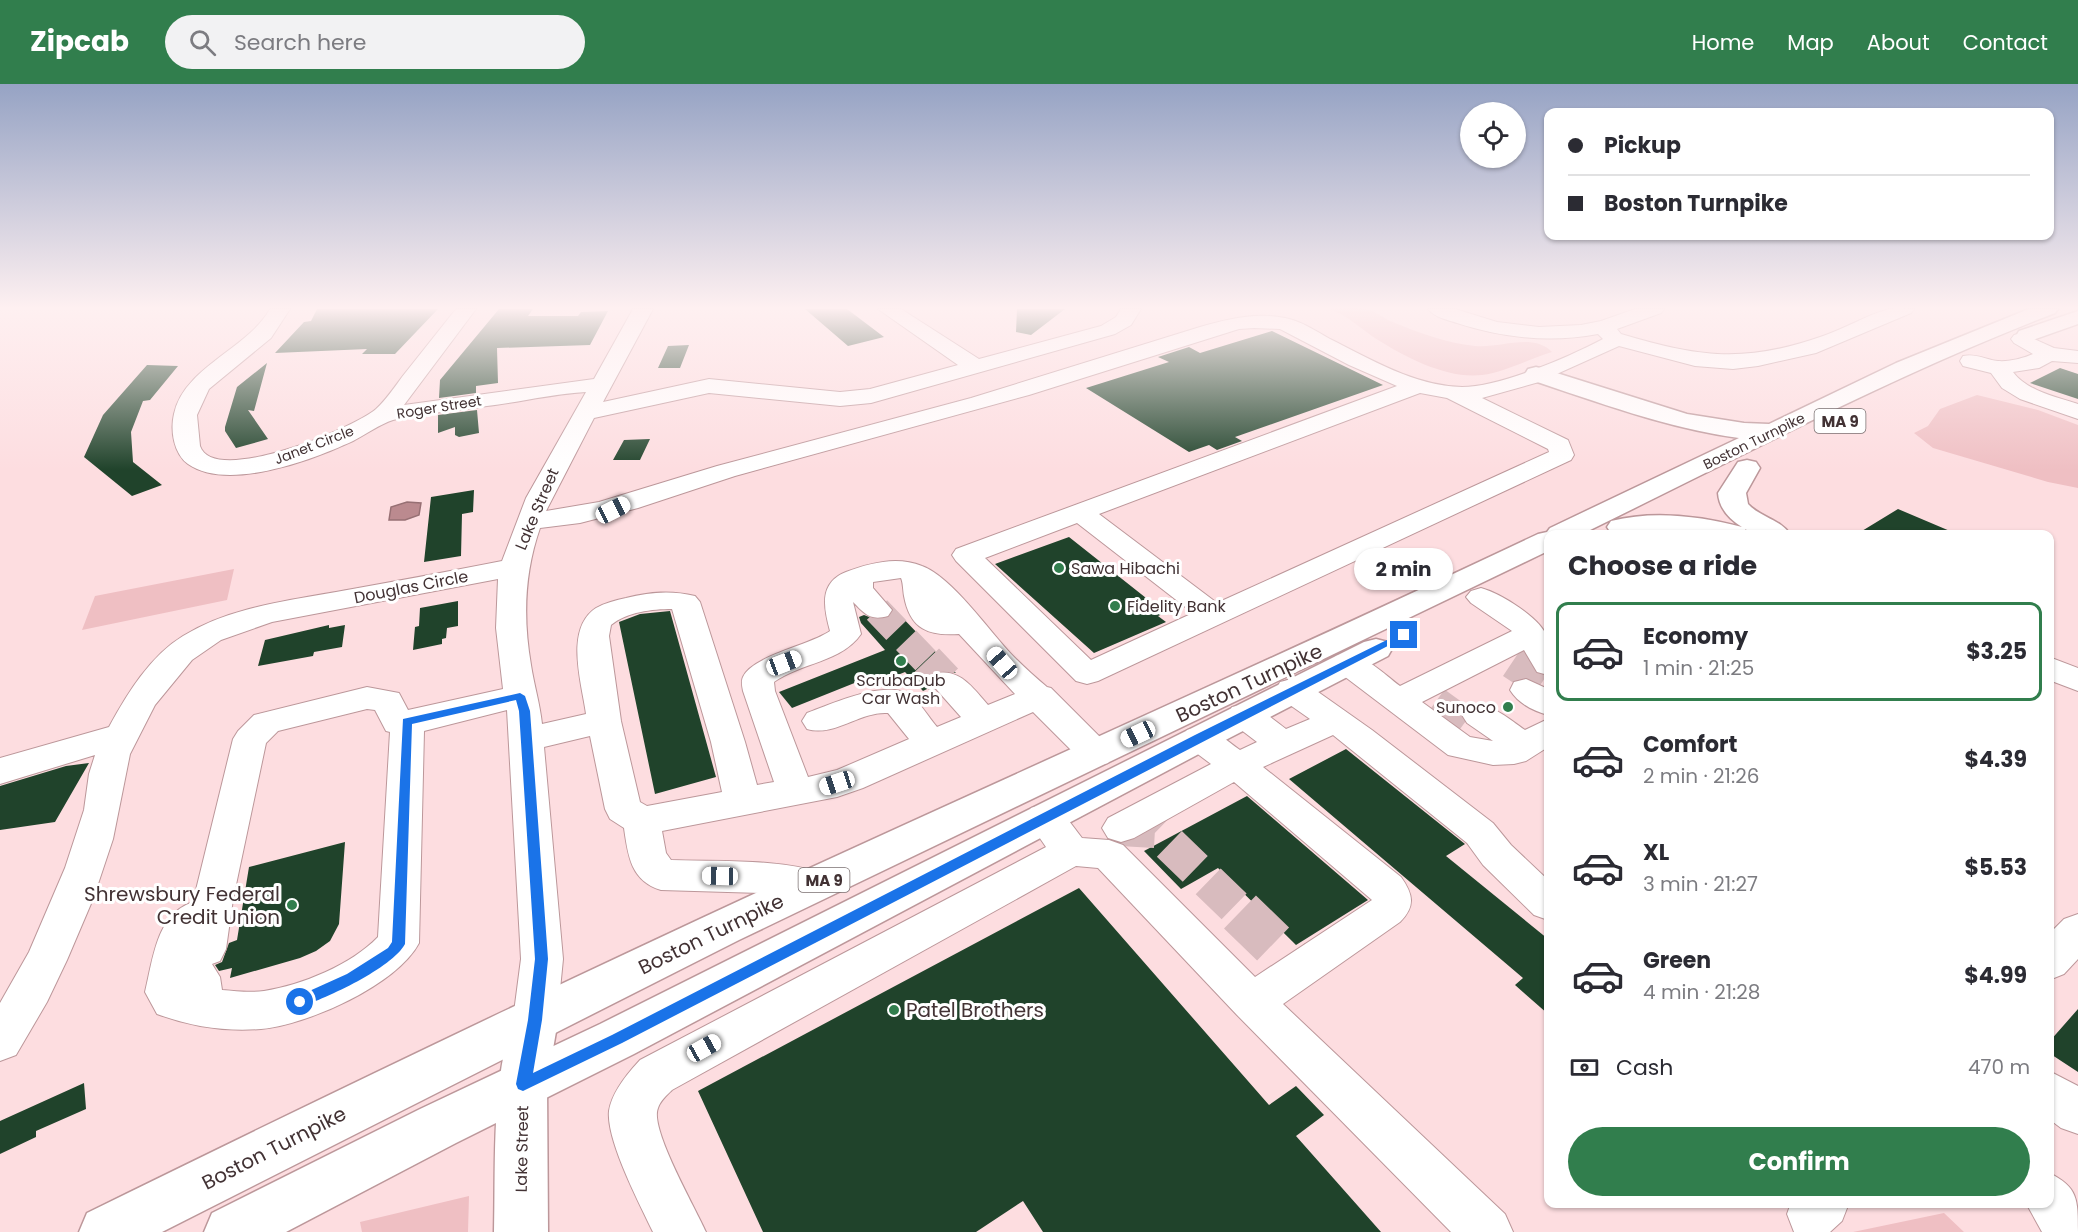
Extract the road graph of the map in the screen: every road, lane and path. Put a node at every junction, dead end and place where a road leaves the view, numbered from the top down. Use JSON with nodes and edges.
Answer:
{"nodes":[{"id":1,"x":225,"y":363,"type":"edge"},
{"id":2,"x":424,"y":363,"type":"edge"},
{"id":3,"x":614,"y":363,"type":"edge"},
{"id":4,"x":969,"y":363,"type":"edge"},
{"id":5,"x":992,"y":363,"type":"edge"},
{"id":6,"x":1113,"y":363,"type":"edge"},
{"id":7,"x":1364,"y":363,"type":"edge"},
{"id":8,"x":1564,"y":363,"type":"edge"},
{"id":9,"x":1724,"y":363,"type":"edge"},
{"id":10,"x":1740,"y":363,"type":"edge"},
{"id":11,"x":1917,"y":363,"type":"edge"},
{"id":12,"x":1965,"y":363,"type":"edge"},
{"id":13,"x":1980,"y":363,"type":"edge"},
{"id":14,"x":2032,"y":363,"type":"edge"},
{"id":15,"x":976,"y":367,"type":"junction"},
{"id":16,"x":1999,"y":368,"type":"junction"},
{"id":17,"x":1528,"y":376,"type":"junction"},
{"id":18,"x":602,"y":385,"type":"junction"},
{"id":19,"x":1418,"y":386,"type":"junction"},
{"id":20,"x":1451,"y":392,"type":"junction"},
{"id":21,"x":2078,"y":412,"type":"edge"},
{"id":22,"x":586,"y":413,"type":"junction"},
{"id":23,"x":383,"y":415,"type":"junction"},
{"id":24,"x":1776,"y":430,"type":"junction"},
{"id":25,"x":1747,"y":468,"type":"junction"},
{"id":26,"x":1690,"y":471,"type":"junction"},
{"id":27,"x":624,"y":504,"type":"junction"},
{"id":28,"x":1081,"y":513,"type":"junction"},
{"id":29,"x":529,"y":521,"type":"junction"},
{"id":30,"x":1568,"y":530,"type":"edge"},
{"id":31,"x":1616,"y":530,"type":"edge"},
{"id":32,"x":1619,"y":530,"type":"edge"},
{"id":33,"x":1717,"y":530,"type":"edge"},
{"id":34,"x":1769,"y":530,"type":"edge"},
{"id":35,"x":1544,"y":542,"type":"edge"},
{"id":36,"x":515,"y":564,"type":"junction"},
{"id":37,"x":1544,"y":565,"type":"edge"},
{"id":38,"x":859,"y":578,"type":"junction"},
{"id":39,"x":1481,"y":597,"type":"junction"},
{"id":40,"x":877,"y":610,"type":"tunnel mouth"},
{"id":41,"x":1214,"y":615,"type":"junction"},
{"id":42,"x":1347,"y":663,"type":"junction"},
{"id":43,"x":2054,"y":670,"type":"edge"},
{"id":44,"x":1522,"y":674,"type":"edge"},
{"id":45,"x":945,"y":681,"type":"tunnel mouth"},
{"id":46,"x":2078,"y":681,"type":"edge"},
{"id":47,"x":1292,"y":690,"type":"junction"},
{"id":48,"x":520,"y":696,"type":"junction"},
{"id":49,"x":1039,"y":696,"type":"junction"},
{"id":50,"x":1439,"y":702,"type":"junction"},
{"id":51,"x":1244,"y":715,"type":"junction"},
{"id":52,"x":604,"y":721,"type":"junction"},
{"id":53,"x":819,"y":721,"type":"dead end"},
{"id":54,"x":983,"y":721,"type":"junction"},
{"id":55,"x":1335,"y":721,"type":"junction"},
{"id":56,"x":407,"y":722,"type":"junction"},
{"id":57,"x":122,"y":735,"type":"junction"},
{"id":58,"x":1198,"y":738,"type":"junction"},
{"id":59,"x":526,"y":740,"type":"junction"},
{"id":60,"x":932,"y":744,"type":"junction"},
{"id":61,"x":1524,"y":744,"type":"edge"},
{"id":62,"x":1283,"y":745,"type":"junction"},
{"id":63,"x":1096,"y":754,"type":"junction"},
{"id":64,"x":1237,"y":765,"type":"junction"},
{"id":65,"x":0,"y":771,"type":"edge"},
{"id":66,"x":795,"y":790,"type":"junction"},
{"id":67,"x":1089,"y":795,"type":"junction"},
{"id":68,"x":743,"y":802,"type":"junction"},
{"id":69,"x":1044,"y":818,"type":"junction"},
{"id":70,"x":642,"y":821,"type":"junction"},
{"id":71,"x":1100,"y":845,"type":"junction"},
{"id":72,"x":954,"y":864,"type":"junction"},
{"id":73,"x":812,"y":885,"type":"junction"},
{"id":74,"x":982,"y":897,"type":"junction"},
{"id":75,"x":1544,"y":900,"type":"edge"},
{"id":76,"x":832,"y":928,"type":"junction"},
{"id":77,"x":2078,"y":931,"type":"edge"},
{"id":78,"x":2054,"y":957,"type":"edge"},
{"id":79,"x":856,"y":965,"type":"junction"},
{"id":80,"x":1252,"y":1002,"type":"junction"},
{"id":81,"x":535,"y":1020,"type":"junction"},
{"id":82,"x":0,"y":1041,"type":"edge"},
{"id":83,"x":523,"y":1084,"type":"junction"},
{"id":84,"x":2054,"y":1096,"type":"edge"},
{"id":85,"x":2078,"y":1112,"type":"edge"},
{"id":86,"x":2054,"y":1205,"type":"edge"},
{"id":87,"x":106,"y":1232,"type":"edge"},
{"id":88,"x":231,"y":1232,"type":"edge"},
{"id":89,"x":521,"y":1232,"type":"edge"},
{"id":90,"x":680,"y":1232,"type":"edge"},
{"id":91,"x":1487,"y":1232,"type":"edge"},
{"id":92,"x":2072,"y":1232,"type":"edge"}],
"edges":[{"from":1,"to":23,"type":"street","name":"Janet Circle"},
{"from":2,"to":23,"type":"street","name":"Janet Circle"},
{"from":3,"to":18,"type":"street","name":"Lake Street"},
{"from":4,"to":15,"type":"street"},
{"from":5,"to":15,"type":"street"},
{"from":6,"to":27,"type":"street"},
{"from":7,"to":19,"type":"street"},
{"from":8,"to":17,"type":"street"},
{"from":9,"to":10,"type":"street"},
{"from":11,"to":24,"type":"main road","name":"Boston Turnpike","number":"MA 9"},
{"from":12,"to":25,"type":"main road","name":"Boston Turnpike","number":"MA 9"},
{"from":13,"to":16,"type":"street"},
{"from":14,"to":16,"type":"street"},
{"from":15,"to":22,"type":"street"},
{"from":16,"to":21,"type":"street"},
{"from":17,"to":20,"type":"street"},
{"from":17,"to":24,"type":"main road"},
{"from":17,"to":26,"type":"main road"},
{"from":18,"to":22,"type":"street","name":"Lake Street"},
{"from":18,"to":23,"type":"street","name":"Roger Street"},
{"from":19,"to":20,"type":"street"},
{"from":19,"to":28,"type":"street"},
{"from":20,"to":41,"type":"street"},
{"from":22,"to":29,"type":"street","name":"Lake Street"},
{"from":24,"to":26,"type":"main road","name":"Boston Turnpike","number":"MA 9"},
{"from":25,"to":31,"type":"main road","name":"Boston Turnpike","number":"MA 9"},
{"from":25,"to":34,"type":"main road"},
{"from":26,"to":30,"type":"main road","name":"Boston Turnpike","number":"MA 9"},
{"from":27,"to":29,"type":"street"},
{"from":27,"to":36,"type":"street"},
{"from":28,"to":41,"type":"street"},
{"from":28,"to":41,"type":"street"},
{"from":29,"to":36,"type":"street","name":"Lake Street"},
{"from":32,"to":33,"type":"main road"},
{"from":35,"to":63,"type":"main road","name":"Boston Turnpike","number":"MA 9"},
{"from":36,"to":48,"type":"street","name":"Lake Street"},
{"from":36,"to":57,"type":"street","name":"Douglas Circle"},
{"from":37,"to":39,"type":"main road","name":"Boston Turnpike","number":"MA 9"},
{"from":38,"to":40,"type":"street"},
{"from":38,"to":49,"type":"street"},
{"from":38,"to":66,"type":"street"},
{"from":39,"to":42,"type":"main road","name":"Boston Turnpike","number":"MA 9"},
{"from":39,"to":44,"type":"street"},
{"from":42,"to":47,"type":"main road","name":"Boston Turnpike","number":"MA 9"},
{"from":42,"to":50,"type":"street"},
{"from":43,"to":46,"type":"street"},
{"from":44,"to":50,"type":"street"},
{"from":45,"to":54,"type":"street"},
{"from":47,"to":51,"type":"main road","name":"Boston Turnpike","number":"MA 9"},
{"from":47,"to":55,"type":"street"},
{"from":48,"to":56,"type":"street"},
{"from":48,"to":59,"type":"street","name":"Lake Street"},
{"from":49,"to":54,"type":"street"},
{"from":49,"to":63,"type":"street"},
{"from":50,"to":61,"type":"street"},
{"from":50,"to":61,"type":"street"},
{"from":51,"to":58,"type":"main road","name":"Boston Turnpike","number":"MA 9"},
{"from":51,"to":62,"type":"street"},
{"from":52,"to":59,"type":"street"},
{"from":52,"to":68,"type":"street"},
{"from":52,"to":70,"type":"street"},
{"from":53,"to":60,"type":"street"},
{"from":54,"to":60,"type":"street"},
{"from":55,"to":62,"type":"street"},
{"from":55,"to":75,"type":"street"},
{"from":56,"to":56,"type":"street"},
{"from":57,"to":65,"type":"street"},
{"from":57,"to":82,"type":"street","name":"Douglas Circle"},
{"from":58,"to":64,"type":"street"},
{"from":58,"to":67,"type":"main road","name":"Boston Turnpike","number":"MA 9"},
{"from":59,"to":81,"type":"street","name":"Lake Street"},
{"from":60,"to":66,"type":"street"},
{"from":62,"to":64,"type":"street"},
{"from":63,"to":73,"type":"main road","name":"Boston Turnpike","number":"MA 9"},
{"from":64,"to":71,"type":"street"},
{"from":64,"to":80,"type":"street"},
{"from":66,"to":68,"type":"street"},
{"from":67,"to":69,"type":"main road","name":"Boston Turnpike","number":"MA 9"},
{"from":67,"to":71,"type":"street"},
{"from":68,"to":70,"type":"street"},
{"from":69,"to":71,"type":"street"},
{"from":69,"to":72,"type":"main road","name":"Boston Turnpike","number":"MA 9"},
{"from":70,"to":73,"type":"street"},
{"from":71,"to":74,"type":"street"},
{"from":71,"to":80,"type":"street"},
{"from":72,"to":74,"type":"street"},
{"from":72,"to":76,"type":"main road","name":"Boston Turnpike","number":"MA 9"},
{"from":73,"to":81,"type":"main road","name":"Boston Turnpike","number":"MA 9"},
{"from":74,"to":79,"type":"street"},
{"from":76,"to":79,"type":"street"},
{"from":76,"to":83,"type":"main road","name":"Boston Turnpike","number":"MA 9"},
{"from":77,"to":78,"type":"street"},
{"from":79,"to":90,"type":"street"},
{"from":80,"to":91,"type":"street"},
{"from":81,"to":83,"type":"main road","name":"Lake Street"},
{"from":81,"to":87,"type":"main road","name":"Boston Turnpike","number":"MA 9"},
{"from":83,"to":88,"type":"main road","name":"Boston Turnpike","number":"MA 9"},
{"from":83,"to":89,"type":"main road","name":"Lake Street"},
{"from":84,"to":85,"type":"street"},
{"from":86,"to":92,"type":"street"}]}
